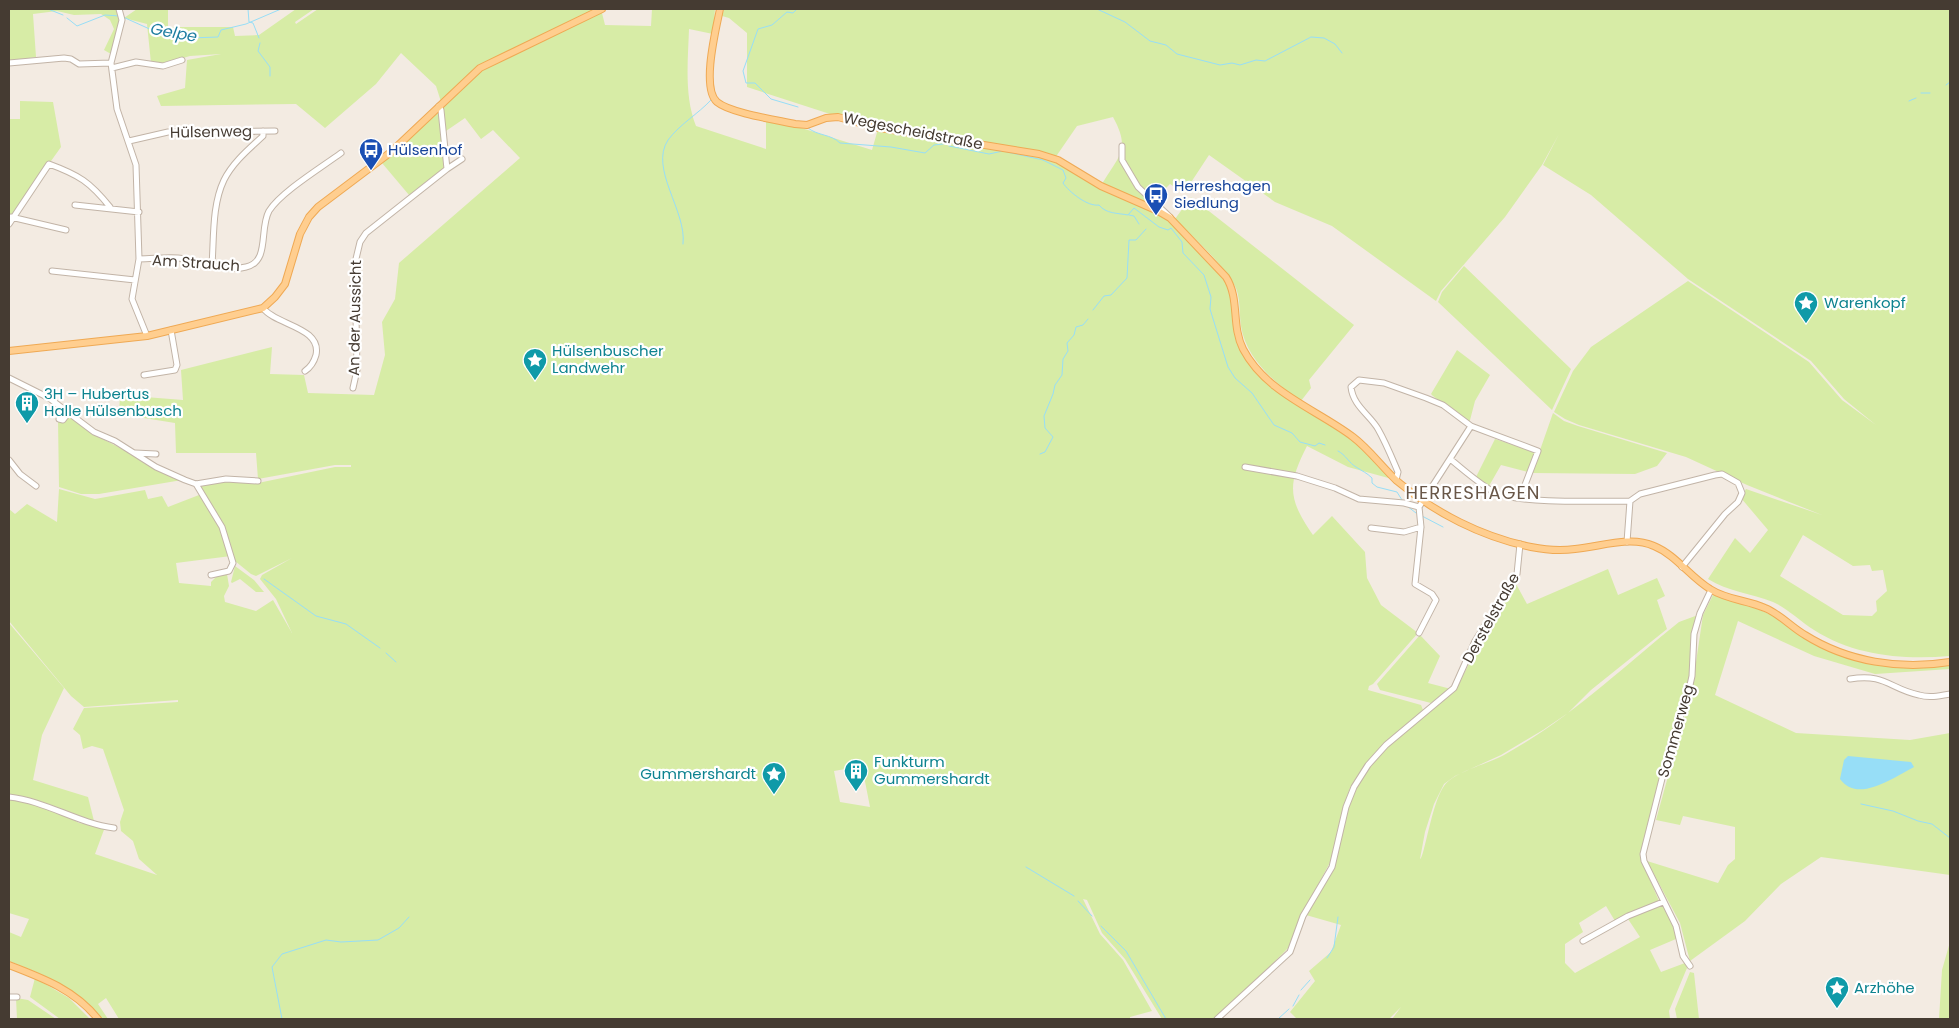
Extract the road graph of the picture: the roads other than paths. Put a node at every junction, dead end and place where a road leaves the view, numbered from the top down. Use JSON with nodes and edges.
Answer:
{"nodes":[{"id":1,"x":602,"y":9,"type":"edge"},
{"id":2,"x":720,"y":9,"type":"edge"},
{"id":3,"x":120,"y":14,"type":"edge"},
{"id":4,"x":182,"y":60,"type":"dead end"},
{"id":5,"x":9,"y":63,"type":"edge"},
{"id":6,"x":112,"y":66,"type":"junction"},
{"id":7,"x":439,"y":106,"type":"junction"},
{"id":8,"x":275,"y":130,"type":"dead end"},
{"id":9,"x":263,"y":131,"type":"junction"},
{"id":10,"x":129,"y":141,"type":"junction"},
{"id":11,"x":1122,"y":146,"type":"dead end"},
{"id":12,"x":341,"y":153,"type":"dead end"},
{"id":13,"x":462,"y":159,"type":"dead end"},
{"id":14,"x":447,"y":169,"type":"junction"},
{"id":15,"x":75,"y":205,"type":"dead end"},
{"id":16,"x":110,"y":207,"type":"junction"},
{"id":17,"x":139,"y":212,"type":"junction"},
{"id":18,"x":11,"y":217,"type":"junction"},
{"id":19,"x":1170,"y":218,"type":"junction"},
{"id":20,"x":9,"y":224,"type":"edge"},
{"id":21,"x":66,"y":230,"type":"dead end"},
{"id":22,"x":139,"y":259,"type":"junction"},
{"id":23,"x":212,"y":265,"type":"junction"},
{"id":24,"x":52,"y":271,"type":"dead end"},
{"id":25,"x":135,"y":280,"type":"junction"},
{"id":26,"x":263,"y":308,"type":"junction"},
{"id":27,"x":171,"y":330,"type":"junction"},
{"id":28,"x":147,"y":336,"type":"junction"},
{"id":29,"x":9,"y":351,"type":"edge"},
{"id":30,"x":305,"y":371,"type":"dead end"},
{"id":31,"x":144,"y":375,"type":"dead end"},
{"id":32,"x":9,"y":378,"type":"edge"},
{"id":33,"x":353,"y":388,"type":"dead end"},
{"id":34,"x":69,"y":412,"type":"junction"},
{"id":35,"x":59,"y":419,"type":"dead end"},
{"id":36,"x":1471,"y":426,"type":"junction"},
{"id":37,"x":134,"y":453,"type":"junction"},
{"id":38,"x":156,"y":454,"type":"dead end"},
{"id":39,"x":1450,"y":459,"type":"junction"},
{"id":40,"x":9,"y":460,"type":"edge"},
{"id":41,"x":1244,"y":467,"type":"dead end"},
{"id":42,"x":1396,"y":480,"type":"junction"},
{"id":43,"x":258,"y":481,"type":"dead end"},
{"id":44,"x":196,"y":484,"type":"junction"},
{"id":45,"x":36,"y":486,"type":"dead end"},
{"id":46,"x":1520,"y":498,"type":"junction"},
{"id":47,"x":1423,"y":500,"type":"junction"},
{"id":48,"x":1630,"y":501,"type":"junction"},
{"id":49,"x":1419,"y":506,"type":"junction"},
{"id":50,"x":1371,"y":528,"type":"dead end"},
{"id":51,"x":1421,"y":528,"type":"junction"},
{"id":52,"x":1627,"y":542,"type":"junction"},
{"id":53,"x":1520,"y":544,"type":"junction"},
{"id":54,"x":1682,"y":567,"type":"junction"},
{"id":55,"x":211,"y":576,"type":"dead end"},
{"id":56,"x":1712,"y":590,"type":"junction"},
{"id":57,"x":1419,"y":633,"type":"dead end"},
{"id":58,"x":1950,"y":662,"type":"edge"},
{"id":59,"x":1850,"y":679,"type":"dead end"},
{"id":60,"x":1950,"y":694,"type":"edge"},
{"id":61,"x":9,"y":796,"type":"edge"},
{"id":62,"x":114,"y":828,"type":"dead end"},
{"id":63,"x":1663,"y":902,"type":"junction"},
{"id":64,"x":1583,"y":941,"type":"dead end"},
{"id":65,"x":9,"y":965,"type":"edge"},
{"id":66,"x":1690,"y":966,"type":"dead end"},
{"id":67,"x":9,"y":997,"type":"edge"},
{"id":68,"x":17,"y":997,"type":"dead end"},
{"id":69,"x":98,"y":1019,"type":"edge"},
{"id":70,"x":1217,"y":1019,"type":"edge"}],
"edges":[{"from":1,"to":7,"type":"main road"},
{"from":2,"to":19,"type":"main road","name":"Wegescheidstraße"},
{"from":3,"to":6,"type":"street"},
{"from":4,"to":6,"type":"street"},
{"from":5,"to":6,"type":"street"},
{"from":6,"to":10,"type":"street"},
{"from":7,"to":14,"type":"street"},
{"from":7,"to":26,"type":"main road"},
{"from":8,"to":9,"type":"street","name":"Hülsenweg"},
{"from":9,"to":10,"type":"street","name":"Hülsenweg"},
{"from":9,"to":23,"type":"street","name":"Hülsenweg"},
{"from":10,"to":17,"type":"street"},
{"from":11,"to":19,"type":"street"},
{"from":12,"to":23,"type":"street","name":"Am Strauch"},
{"from":13,"to":14,"type":"street","name":"An der Aussicht"},
{"from":14,"to":33,"type":"street","name":"An der Aussicht"},
{"from":15,"to":16,"type":"street"},
{"from":16,"to":17,"type":"street"},
{"from":16,"to":18,"type":"street"},
{"from":17,"to":22,"type":"street"},
{"from":18,"to":20,"type":"street"},
{"from":18,"to":21,"type":"street"},
{"from":19,"to":42,"type":"main road","name":"Wegescheidstraße"},
{"from":22,"to":23,"type":"street","name":"Am Strauch"},
{"from":22,"to":25,"type":"street"},
{"from":24,"to":25,"type":"street"},
{"from":25,"to":28,"type":"street"},
{"from":26,"to":27,"type":"main road"},
{"from":26,"to":30,"type":"street"},
{"from":27,"to":28,"type":"main road"},
{"from":27,"to":31,"type":"street"},
{"from":28,"to":29,"type":"main road"},
{"from":32,"to":34,"type":"street"},
{"from":34,"to":35,"type":"street"},
{"from":34,"to":37,"type":"street"},
{"from":36,"to":39,"type":"street"},
{"from":36,"to":42,"type":"street"},
{"from":36,"to":46,"type":"street"},
{"from":37,"to":38,"type":"street"},
{"from":37,"to":44,"type":"street"},
{"from":39,"to":46,"type":"street"},
{"from":39,"to":47,"type":"street"},
{"from":40,"to":45,"type":"street"},
{"from":41,"to":49,"type":"street"},
{"from":42,"to":47,"type":"main road","name":"Wegescheidstraße"},
{"from":43,"to":44,"type":"street"},
{"from":44,"to":55,"type":"street"},
{"from":46,"to":48,"type":"street"},
{"from":47,"to":49,"type":"street"},
{"from":47,"to":53,"type":"main road","name":"Wegescheidstraße"},
{"from":48,"to":52,"type":"street"},
{"from":48,"to":54,"type":"street"},
{"from":49,"to":51,"type":"street"},
{"from":50,"to":51,"type":"street"},
{"from":51,"to":57,"type":"street"},
{"from":52,"to":53,"type":"main road","name":"Wegescheidstraße"},
{"from":52,"to":54,"type":"main road","name":"Wegescheidstraße"},
{"from":53,"to":70,"type":"street","name":"Derstelstraße"},
{"from":54,"to":56,"type":"main road","name":"Wegescheidstraße"},
{"from":56,"to":58,"type":"main road","name":"Wegescheidstraße"},
{"from":56,"to":63,"type":"street","name":"Sommerweg"},
{"from":59,"to":60,"type":"street"},
{"from":61,"to":62,"type":"street"},
{"from":63,"to":64,"type":"street"},
{"from":63,"to":66,"type":"street"},
{"from":65,"to":69,"type":"main road"},
{"from":67,"to":68,"type":"street"}]}
